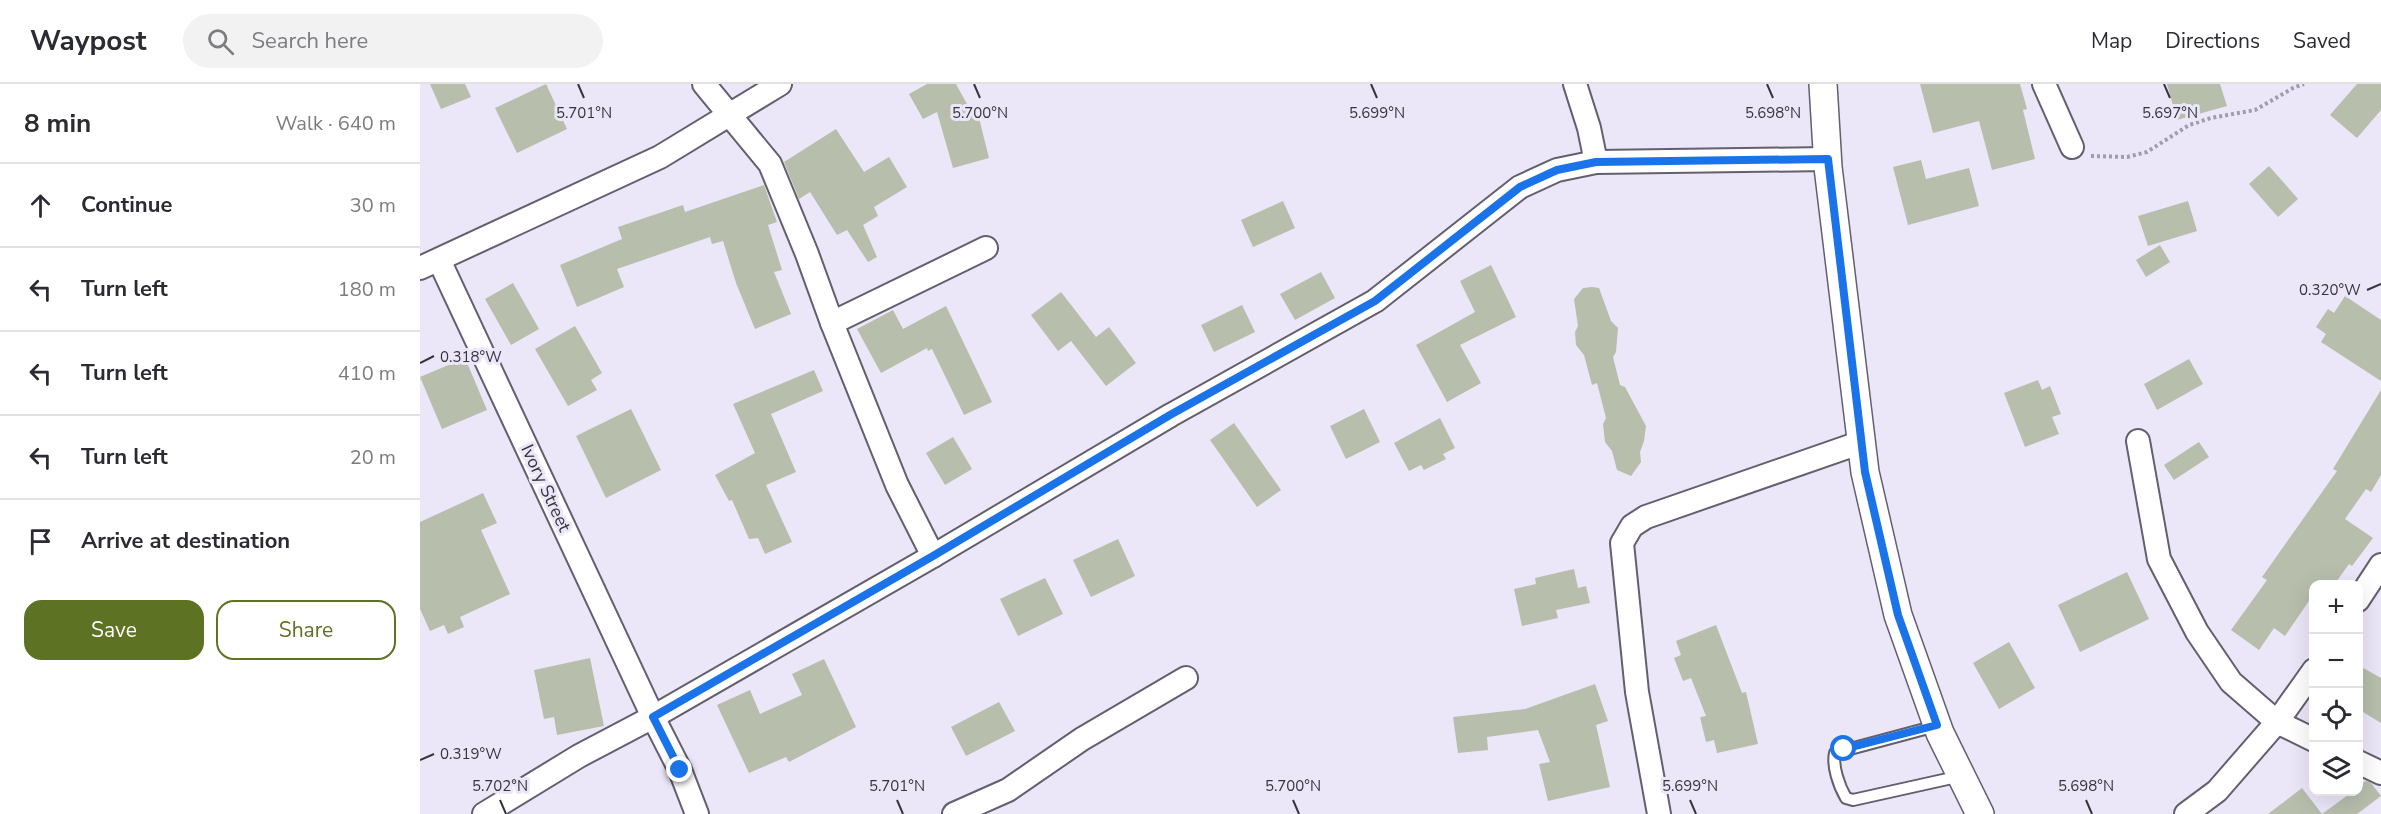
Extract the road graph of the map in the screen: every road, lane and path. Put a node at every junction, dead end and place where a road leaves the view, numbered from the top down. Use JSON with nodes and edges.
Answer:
{"nodes":[{"id":1,"x":704,"y":84,"type":"edge"},
{"id":2,"x":780,"y":84,"type":"edge"},
{"id":3,"x":1575,"y":84,"type":"edge"},
{"id":4,"x":1823,"y":84,"type":"edge"},
{"id":5,"x":2044,"y":84,"type":"edge"},
{"id":6,"x":2304,"y":84,"type":"edge"},
{"id":7,"x":727,"y":115,"type":"junction"},
{"id":8,"x":2072,"y":147,"type":"joint"},
{"id":9,"x":1828,"y":159,"type":"junction"},
{"id":10,"x":1596,"y":162,"type":"junction"},
{"id":11,"x":986,"y":248,"type":"dead end"},
{"id":12,"x":429,"y":264,"type":"edge"},
{"id":13,"x":832,"y":323,"type":"junction"},
{"id":14,"x":2138,"y":441,"type":"dead end"},
{"id":15,"x":1862,"y":442,"type":"junction"},
{"id":16,"x":933,"y":556,"type":"junction"},
{"id":17,"x":2381,"y":565,"type":"edge"},
{"id":18,"x":2363,"y":592,"type":"edge"},
{"id":19,"x":2309,"y":676,"type":"edge"},
{"id":20,"x":1186,"y":678,"type":"dead end"},
{"id":21,"x":653,"y":717,"type":"junction"},
{"id":22,"x":2277,"y":722,"type":"junction"},
{"id":23,"x":1937,"y":725,"type":"junction"},
{"id":24,"x":2309,"y":738,"type":"edge"},
{"id":25,"x":2363,"y":764,"type":"edge"},
{"id":26,"x":2381,"y":773,"type":"edge"},
{"id":27,"x":1961,"y":776,"type":"junction"},
{"id":28,"x":484,"y":814,"type":"edge"},
{"id":29,"x":697,"y":814,"type":"edge"},
{"id":30,"x":954,"y":814,"type":"edge"},
{"id":31,"x":1659,"y":814,"type":"edge"},
{"id":32,"x":1980,"y":814,"type":"edge"},
{"id":33,"x":2186,"y":814,"type":"edge"}],
"edges":[{"from":1,"to":7,"type":"street"},
{"from":2,"to":7,"type":"street"},
{"from":3,"to":10,"type":"street"},
{"from":4,"to":9,"type":"street"},
{"from":5,"to":8,"type":"street"},
{"from":6,"to":8,"type":"path"},
{"from":7,"to":12,"type":"street"},
{"from":7,"to":13,"type":"street"},
{"from":9,"to":10,"type":"street"},
{"from":9,"to":15,"type":"street"},
{"from":10,"to":16,"type":"street"},
{"from":11,"to":13,"type":"street"},
{"from":12,"to":21,"type":"street","name":"Ivory Street"},
{"from":13,"to":16,"type":"street"},
{"from":14,"to":22,"type":"street"},
{"from":15,"to":23,"type":"street"},
{"from":15,"to":31,"type":"street"},
{"from":16,"to":21,"type":"street"},
{"from":17,"to":18,"type":"street"},
{"from":19,"to":22,"type":"street"},
{"from":20,"to":30,"type":"street"},
{"from":21,"to":28,"type":"street"},
{"from":21,"to":29,"type":"street","name":"Ivory Street"},
{"from":22,"to":24,"type":"street"},
{"from":22,"to":33,"type":"street"},
{"from":23,"to":27,"type":"street"},
{"from":23,"to":27,"type":"lane"},
{"from":25,"to":26,"type":"street"},
{"from":27,"to":32,"type":"street"}]}
